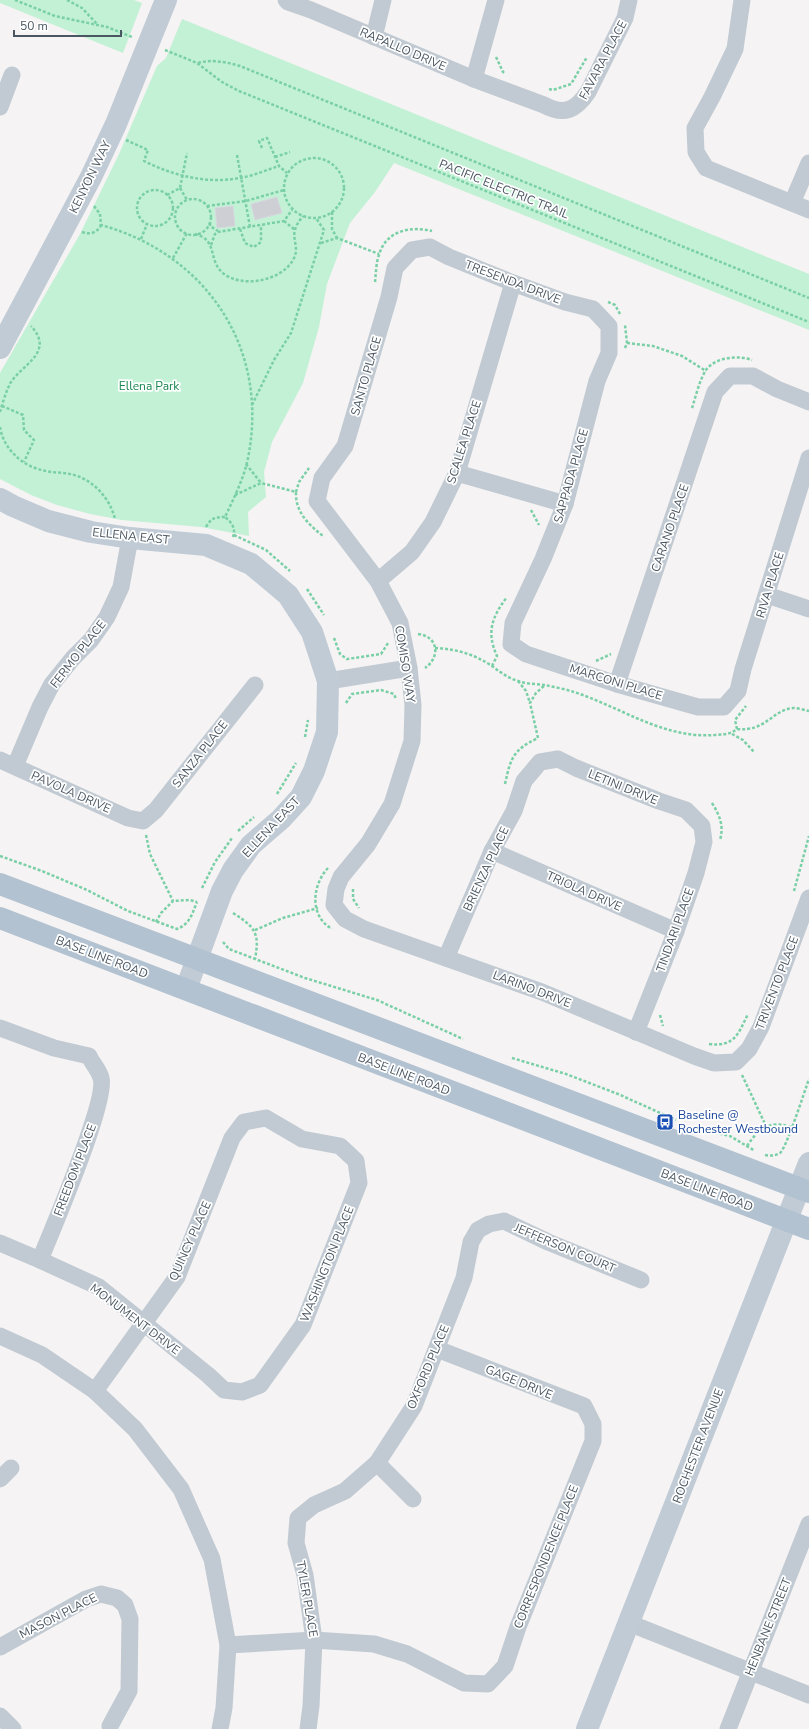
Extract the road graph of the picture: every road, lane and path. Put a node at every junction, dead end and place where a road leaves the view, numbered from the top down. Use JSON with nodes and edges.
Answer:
{"nodes":[{"id":1,"x":15,"y":0,"type":"edge"},
{"id":2,"x":67,"y":0,"type":"edge"},
{"id":3,"x":166,"y":0,"type":"edge"},
{"id":4,"x":286,"y":0,"type":"edge"},
{"id":5,"x":383,"y":0,"type":"edge"},
{"id":6,"x":496,"y":0,"type":"edge"},
{"id":7,"x":629,"y":0,"type":"edge"},
{"id":8,"x":742,"y":0,"type":"edge"},
{"id":9,"x":98,"y":25,"type":"junction"},
{"id":10,"x":127,"y":35,"type":"dead end"},
{"id":11,"x":374,"y":37,"type":"junction"},
{"id":12,"x":162,"y":48,"type":"dead end"},
{"id":13,"x":591,"y":50,"type":"dead end"},
{"id":14,"x":494,"y":54,"type":"dead end"},
{"id":15,"x":197,"y":63,"type":"junction"},
{"id":16,"x":12,"y":75,"type":"dead end"},
{"id":17,"x":510,"y":75,"type":"dead end"},
{"id":18,"x":474,"y":79,"type":"junction"},
{"id":19,"x":546,"y":88,"type":"dead end"},
{"id":20,"x":521,"y":95,"type":"joint"},
{"id":21,"x":0,"y":107,"type":"edge"},
{"id":22,"x":123,"y":138,"type":"dead end"},
{"id":23,"x":262,"y":148,"type":"dead end"},
{"id":24,"x":290,"y":152,"type":"dead end"},
{"id":25,"x":187,"y":153,"type":"dead end"},
{"id":26,"x":237,"y":155,"type":"dead end"},
{"id":27,"x":275,"y":157,"type":"junction"},
{"id":28,"x":809,"y":163,"type":"edge"},
{"id":29,"x":279,"y":166,"type":"junction"},
{"id":30,"x":287,"y":173,"type":"junction"},
{"id":31,"x":182,"y":176,"type":"junction"},
{"id":32,"x":241,"y":178,"type":"junction"},
{"id":33,"x":180,"y":188,"type":"junction"},
{"id":34,"x":284,"y":190,"type":"junction"},
{"id":35,"x":167,"y":195,"type":"junction"},
{"id":36,"x":187,"y":200,"type":"junction"},
{"id":37,"x":246,"y":201,"type":"junction"},
{"id":38,"x":792,"y":203,"type":"junction"},
{"id":39,"x":92,"y":204,"type":"dead end"},
{"id":40,"x":207,"y":206,"type":"junction"},
{"id":41,"x":292,"y":210,"type":"junction"},
{"id":42,"x":809,"y":210,"type":"edge"},
{"id":43,"x":332,"y":212,"type":"junction"},
{"id":44,"x":303,"y":216,"type":"junction"},
{"id":45,"x":316,"y":218,"type":"junction"},
{"id":46,"x":210,"y":220,"type":"junction"},
{"id":47,"x":284,"y":221,"type":"junction"},
{"id":48,"x":147,"y":224,"type":"junction"},
{"id":49,"x":101,"y":225,"type":"junction"},
{"id":50,"x":261,"y":225,"type":"junction"},
{"id":51,"x":250,"y":228,"type":"junction"},
{"id":52,"x":240,"y":229,"type":"junction"},
{"id":53,"x":78,"y":230,"type":"dead end"},
{"id":54,"x":294,"y":230,"type":"junction"},
{"id":55,"x":218,"y":232,"type":"junction"},
{"id":56,"x":187,"y":233,"type":"junction"},
{"id":57,"x":195,"y":234,"type":"junction"},
{"id":58,"x":338,"y":238,"type":"junction"},
{"id":59,"x":141,"y":239,"type":"junction"},
{"id":60,"x":321,"y":244,"type":"junction"},
{"id":61,"x":211,"y":245,"type":"junction"},
{"id":62,"x":412,"y":250,"type":"joint"},
{"id":63,"x":173,"y":258,"type":"junction"},
{"id":64,"x":513,"y":283,"type":"junction"},
{"id":65,"x":375,"y":284,"type":"dead end"},
{"id":66,"x":809,"y":298,"type":"edge"},
{"id":67,"x":27,"y":321,"type":"dead end"},
{"id":68,"x":809,"y":322,"type":"edge"},
{"id":69,"x":609,"y":326,"type":"joint"},
{"id":70,"x":627,"y":343,"type":"dead end"},
{"id":71,"x":0,"y":348,"type":"edge"},
{"id":72,"x":706,"y":371,"type":"dead end"},
{"id":73,"x":809,"y":402,"type":"edge"},
{"id":74,"x":252,"y":405,"type":"junction"},
{"id":75,"x":2,"y":406,"type":"junction"},
{"id":76,"x":0,"y":412,"type":"edge"},
{"id":77,"x":0,"y":427,"type":"edge"},
{"id":78,"x":809,"y":458,"type":"edge"},
{"id":79,"x":24,"y":462,"type":"junction"},
{"id":80,"x":246,"y":464,"type":"junction"},
{"id":81,"x":311,"y":465,"type":"dead end"},
{"id":82,"x":457,"y":473,"type":"junction"},
{"id":83,"x":261,"y":483,"type":"junction"},
{"id":84,"x":296,"y":492,"type":"junction"},
{"id":85,"x":235,"y":496,"type":"junction"},
{"id":86,"x":0,"y":499,"type":"edge"},
{"id":87,"x":317,"y":501,"type":"joint"},
{"id":88,"x":565,"y":504,"type":"junction"},
{"id":89,"x":528,"y":505,"type":"dead end"},
{"id":90,"x":225,"y":517,"type":"junction"},
{"id":91,"x":116,"y":522,"type":"dead end"},
{"id":92,"x":538,"y":528,"type":"dead end"},
{"id":93,"x":204,"y":530,"type":"dead end"},
{"id":94,"x":234,"y":535,"type":"junction"},
{"id":95,"x":130,"y":538,"type":"junction"},
{"id":96,"x":232,"y":538,"type":"dead end"},
{"id":97,"x":329,"y":540,"type":"dead end"},
{"id":98,"x":292,"y":573,"type":"dead end"},
{"id":99,"x":378,"y":581,"type":"junction"},
{"id":100,"x":306,"y":587,"type":"dead end"},
{"id":101,"x":508,"y":595,"type":"dead end"},
{"id":102,"x":767,"y":595,"type":"junction"},
{"id":103,"x":809,"y":609,"type":"edge"},
{"id":104,"x":324,"y":616,"type":"dead end"},
{"id":105,"x":333,"y":634,"type":"dead end"},
{"id":106,"x":417,"y":634,"type":"dead end"},
{"id":107,"x":389,"y":641,"type":"dead end"},
{"id":108,"x":511,"y":644,"type":"joint"},
{"id":109,"x":492,"y":666,"type":"dead end"},
{"id":110,"x":415,"y":668,"type":"junction"},
{"id":111,"x":328,"y":681,"type":"junction"},
{"id":112,"x":518,"y":681,"type":"dead end"},
{"id":113,"x":617,"y":684,"type":"junction"},
{"id":114,"x":255,"y":685,"type":"dead end"},
{"id":115,"x":545,"y":685,"type":"dead end"},
{"id":116,"x":530,"y":703,"type":"junction"},
{"id":117,"x":724,"y":707,"type":"joint"},
{"id":118,"x":309,"y":713,"type":"dead end"},
{"id":119,"x":732,"y":734,"type":"dead end"},
{"id":120,"x":304,"y":741,"type":"dead end"},
{"id":121,"x":754,"y":752,"type":"dead end"},
{"id":122,"x":299,"y":756,"type":"dead end"},
{"id":123,"x":540,"y":762,"type":"joint"},
{"id":124,"x":7,"y":763,"type":"edge"},
{"id":125,"x":505,"y":786,"type":"dead end"},
{"id":126,"x":276,"y":796,"type":"dead end"},
{"id":127,"x":712,"y":803,"type":"dead end"},
{"id":128,"x":257,"y":814,"type":"dead end"},
{"id":129,"x":143,"y":821,"type":"junction"},
{"id":130,"x":702,"y":826,"type":"joint"},
{"id":131,"x":809,"y":836,"type":"edge"},
{"id":132,"x":718,"y":845,"type":"dead end"},
{"id":133,"x":492,"y":851,"type":"junction"},
{"id":134,"x":0,"y":856,"type":"edge"},
{"id":135,"x":356,"y":883,"type":"dead end"},
{"id":136,"x":0,"y":884,"type":"edge"},
{"id":137,"x":801,"y":898,"type":"edge"},
{"id":138,"x":173,"y":901,"type":"junction"},
{"id":139,"x":197,"y":902,"type":"junction"},
{"id":140,"x":334,"y":905,"type":"junction"},
{"id":141,"x":362,"y":910,"type":"dead end"},
{"id":142,"x":233,"y":913,"type":"dead end"},
{"id":143,"x":0,"y":918,"type":"edge"},
{"id":144,"x":156,"y":922,"type":"junction"},
{"id":145,"x":255,"y":930,"type":"junction"},
{"id":146,"x":676,"y":931,"type":"junction"},
{"id":147,"x":446,"y":958,"type":"junction"},
{"id":148,"x":197,"y":959,"type":"junction"},
{"id":149,"x":255,"y":959,"type":"dead end"},
{"id":150,"x":186,"y":989,"type":"junction"},
{"id":151,"x":657,"y":1009,"type":"dead end"},
{"id":152,"x":749,"y":1012,"type":"dead end"},
{"id":153,"x":0,"y":1028,"type":"edge"},
{"id":154,"x":664,"y":1029,"type":"dead end"},
{"id":155,"x":636,"y":1032,"type":"junction"},
{"id":156,"x":704,"y":1043,"type":"dead end"},
{"id":157,"x":736,"y":1062,"type":"junction"},
{"id":158,"x":809,"y":1079,"type":"edge"},
{"id":159,"x":766,"y":1126,"type":"junction"},
{"id":160,"x":791,"y":1127,"type":"junction"},
{"id":161,"x":757,"y":1153,"type":"dead end"},
{"id":162,"x":764,"y":1154,"type":"dead end"},
{"id":163,"x":356,"y":1161,"type":"joint"},
{"id":164,"x":809,"y":1163,"type":"edge"},
{"id":165,"x":804,"y":1190,"type":"edge"},
{"id":166,"x":786,"y":1220,"type":"junction"},
{"id":167,"x":489,"y":1224,"type":"joint"},
{"id":168,"x":809,"y":1229,"type":"edge"},
{"id":169,"x":0,"y":1243,"type":"edge"},
{"id":170,"x":40,"y":1260,"type":"junction"},
{"id":171,"x":641,"y":1280,"type":"dead end"},
{"id":172,"x":143,"y":1323,"type":"junction"},
{"id":173,"x":0,"y":1336,"type":"edge"},
{"id":174,"x":437,"y":1349,"type":"junction"},
{"id":175,"x":95,"y":1391,"type":"junction"},
{"id":176,"x":242,"y":1392,"type":"joint"},
{"id":177,"x":593,"y":1424,"type":"joint"},
{"id":178,"x":377,"y":1463,"type":"junction"},
{"id":179,"x":413,"y":1499,"type":"dead end"},
{"id":180,"x":298,"y":1518,"type":"joint"},
{"id":181,"x":809,"y":1524,"type":"edge"},
{"id":182,"x":628,"y":1623,"type":"junction"},
{"id":183,"x":314,"y":1640,"type":"junction"},
{"id":184,"x":228,"y":1644,"type":"junction"},
{"id":185,"x":0,"y":1647,"type":"edge"},
{"id":186,"x":750,"y":1671,"type":"junction"},
{"id":187,"x":809,"y":1695,"type":"edge"},
{"id":188,"x":0,"y":1716,"type":"edge"},
{"id":189,"x":110,"y":1726,"type":"dead end"},
{"id":190,"x":13,"y":1729,"type":"edge"},
{"id":191,"x":220,"y":1729,"type":"edge"},
{"id":192,"x":308,"y":1729,"type":"edge"},
{"id":193,"x":586,"y":1729,"type":"edge"},
{"id":194,"x":728,"y":1729,"type":"edge"}],
"edges":[{"from":1,"to":9,"type":"path"},
{"from":2,"to":9,"type":"path"},
{"from":3,"to":71,"type":"street","name":"KENYON WAY"},
{"from":4,"to":11,"type":"street","name":"RAPALLO DRIVE"},
{"from":5,"to":11,"type":"street"},
{"from":6,"to":18,"type":"street"},
{"from":7,"to":20,"type":"street","name":"FAVARA PLACE"},
{"from":8,"to":38,"type":"street"},
{"from":9,"to":10,"type":"path"},
{"from":11,"to":18,"type":"street","name":"RAPALLO DRIVE"},
{"from":12,"to":15,"type":"path","name":"PACIFIC ELECTRIC TRAIL"},
{"from":13,"to":19,"type":"path"},
{"from":14,"to":17,"type":"path"},
{"from":15,"to":66,"type":"path","name":"PACIFIC ELECTRIC TRAIL"},
{"from":15,"to":68,"type":"path","name":"PACIFIC ELECTRIC TRAIL"},
{"from":16,"to":21,"type":"street"},
{"from":18,"to":20,"type":"street","name":"RAPALLO DRIVE"},
{"from":22,"to":31,"type":"path"},
{"from":23,"to":27,"type":"path"},
{"from":24,"to":27,"type":"path"},
{"from":25,"to":31,"type":"path"},
{"from":26,"to":32,"type":"path"},
{"from":27,"to":29,"type":"path"},
{"from":28,"to":38,"type":"street"},
{"from":29,"to":30,"type":"path"},
{"from":29,"to":32,"type":"path"},
{"from":30,"to":34,"type":"path"},
{"from":30,"to":43,"type":"path"},
{"from":31,"to":32,"type":"path"},
{"from":31,"to":33,"type":"path"},
{"from":32,"to":37,"type":"path"},
{"from":33,"to":35,"type":"path"},
{"from":33,"to":36,"type":"path"},
{"from":34,"to":37,"type":"path"},
{"from":34,"to":41,"type":"path"},
{"from":35,"to":48,"type":"path"},
{"from":35,"to":48,"type":"path"},
{"from":36,"to":40,"type":"path"},
{"from":36,"to":56,"type":"path"},
{"from":37,"to":40,"type":"path"},
{"from":37,"to":51,"type":"path"},
{"from":38,"to":42,"type":"street"},
{"from":39,"to":49,"type":"path"},
{"from":40,"to":46,"type":"path"},
{"from":41,"to":44,"type":"path"},
{"from":41,"to":47,"type":"path"},
{"from":43,"to":45,"type":"path"},
{"from":43,"to":58,"type":"path"},
{"from":44,"to":45,"type":"path"},
{"from":44,"to":54,"type":"path"},
{"from":45,"to":60,"type":"path"},
{"from":46,"to":55,"type":"path"},
{"from":46,"to":57,"type":"path"},
{"from":47,"to":50,"type":"path"},
{"from":47,"to":54,"type":"path"},
{"from":48,"to":59,"type":"path"},
{"from":49,"to":53,"type":"path"},
{"from":49,"to":59,"type":"path"},
{"from":50,"to":51,"type":"path"},
{"from":50,"to":52,"type":"path"},
{"from":51,"to":52,"type":"path"},
{"from":52,"to":55,"type":"path"},
{"from":54,"to":61,"type":"path"},
{"from":55,"to":61,"type":"path"},
{"from":56,"to":57,"type":"path"},
{"from":56,"to":63,"type":"path"},
{"from":57,"to":61,"type":"path"},
{"from":58,"to":60,"type":"path"},
{"from":58,"to":65,"type":"path"},
{"from":59,"to":63,"type":"path"},
{"from":60,"to":74,"type":"path"},
{"from":62,"to":64,"type":"street","name":"TRESENDA DRIVE"},
{"from":62,"to":87,"type":"street","name":"SANTO PLACE"},
{"from":63,"to":74,"type":"path"},
{"from":64,"to":69,"type":"street","name":"TRESENDA DRIVE"},
{"from":64,"to":82,"type":"street","name":"SCALEA PLACE"},
{"from":67,"to":75,"type":"path"},
{"from":69,"to":88,"type":"street","name":"SAPPADA PLACE"},
{"from":70,"to":72,"type":"path"},
{"from":73,"to":113,"type":"street","name":"CARANO PLACE"},
{"from":74,"to":80,"type":"path"},
{"from":75,"to":76,"type":"path"},
{"from":75,"to":79,"type":"path"},
{"from":77,"to":79,"type":"path"},
{"from":78,"to":102,"type":"street","name":"RIVA PLACE"},
{"from":79,"to":91,"type":"path"},
{"from":80,"to":83,"type":"path"},
{"from":80,"to":85,"type":"path"},
{"from":81,"to":84,"type":"path"},
{"from":82,"to":88,"type":"street"},
{"from":82,"to":99,"type":"street","name":"SCALEA PLACE"},
{"from":83,"to":84,"type":"path"},
{"from":83,"to":85,"type":"path"},
{"from":84,"to":97,"type":"path"},
{"from":85,"to":90,"type":"path"},
{"from":86,"to":95,"type":"street","name":"ELLENA EAST"},
{"from":87,"to":99,"type":"street","name":"COMISO WAY"},
{"from":88,"to":108,"type":"street","name":"SAPPADA PLACE"},
{"from":89,"to":92,"type":"path"},
{"from":90,"to":93,"type":"path"},
{"from":90,"to":94,"type":"path"},
{"from":94,"to":96,"type":"path"},
{"from":94,"to":98,"type":"path"},
{"from":95,"to":111,"type":"street","name":"ELLENA EAST"},
{"from":95,"to":124,"type":"street","name":"FERMO PLACE"},
{"from":99,"to":110,"type":"street","name":"COMISO WAY"},
{"from":100,"to":104,"type":"path"},
{"from":101,"to":109,"type":"path"},
{"from":102,"to":103,"type":"street"},
{"from":102,"to":117,"type":"street","name":"RIVA PLACE"},
{"from":105,"to":107,"type":"path"},
{"from":106,"to":110,"type":"path"},
{"from":108,"to":113,"type":"street","name":"MARCONI PLACE"},
{"from":110,"to":111,"type":"street"},
{"from":110,"to":140,"type":"street","name":"COMISO WAY"},
{"from":111,"to":148,"type":"street","name":"ELLENA EAST"},
{"from":112,"to":116,"type":"path"},
{"from":113,"to":117,"type":"street","name":"MARCONI PLACE"},
{"from":114,"to":129,"type":"street","name":"SANZA PLACE"},
{"from":115,"to":116,"type":"path"},
{"from":116,"to":125,"type":"path"},
{"from":118,"to":120,"type":"path"},
{"from":119,"to":121,"type":"path"},
{"from":122,"to":126,"type":"path"},
{"from":123,"to":130,"type":"street","name":"LETINI DRIVE"},
{"from":123,"to":133,"type":"street","name":"BRIENZA PLACE"},
{"from":124,"to":129,"type":"street","name":"PAVOLA DRIVE"},
{"from":127,"to":132,"type":"path"},
{"from":128,"to":139,"type":"path"},
{"from":129,"to":138,"type":"path"},
{"from":130,"to":146,"type":"street","name":"TINDARI PLACE"},
{"from":131,"to":137,"type":"path"},
{"from":133,"to":146,"type":"street","name":"TRIOLA DRIVE"},
{"from":133,"to":147,"type":"street","name":"BRIENZA PLACE"},
{"from":134,"to":144,"type":"path"},
{"from":135,"to":141,"type":"path"},
{"from":136,"to":148,"type":"main road"},
{"from":137,"to":157,"type":"street","name":"TRIVENTO PLACE"},
{"from":138,"to":139,"type":"path"},
{"from":138,"to":144,"type":"path"},
{"from":139,"to":144,"type":"path"},
{"from":140,"to":145,"type":"path"},
{"from":140,"to":147,"type":"street","name":"LARINO DRIVE"},
{"from":142,"to":145,"type":"path"},
{"from":143,"to":150,"type":"main road","name":"BASE LINE ROAD"},
{"from":145,"to":149,"type":"path"},
{"from":146,"to":155,"type":"street","name":"TINDARI PLACE"},
{"from":147,"to":155,"type":"street","name":"LARINO DRIVE"},
{"from":148,"to":150,"type":"street","name":"ELLENA EAST"},
{"from":148,"to":165,"type":"main road"},
{"from":150,"to":166,"type":"main road","name":"BASE LINE ROAD"},
{"from":151,"to":154,"type":"path"},
{"from":152,"to":156,"type":"path"},
{"from":153,"to":170,"type":"street","name":"FREEDOM PLACE"},
{"from":155,"to":157,"type":"street","name":"LARINO DRIVE"},
{"from":157,"to":159,"type":"path"},
{"from":158,"to":160,"type":"path"},
{"from":159,"to":160,"type":"path"},
{"from":159,"to":161,"type":"path"},
{"from":160,"to":162,"type":"path"},
{"from":163,"to":172,"type":"street","name":"QUINCY PLACE"},
{"from":163,"to":176,"type":"street","name":"WASHINGTON PLACE"},
{"from":164,"to":165,"type":"street","name":"ROCHESTER AVENUE"},
{"from":165,"to":166,"type":"street","name":"ROCHESTER AVENUE"},
{"from":166,"to":168,"type":"main road","name":"BASE LINE ROAD"},
{"from":166,"to":182,"type":"street","name":"ROCHESTER AVENUE"},
{"from":167,"to":171,"type":"street","name":"JEFFERSON COURT"},
{"from":167,"to":174,"type":"street","name":"OXFORD PLACE"},
{"from":169,"to":170,"type":"street","name":"MONUMENT DRIVE"},
{"from":170,"to":172,"type":"street","name":"MONUMENT DRIVE"},
{"from":172,"to":175,"type":"street","name":"QUINCY PLACE"},
{"from":172,"to":176,"type":"street","name":"MONUMENT DRIVE"},
{"from":173,"to":175,"type":"street"},
{"from":174,"to":177,"type":"street","name":"GAGE DRIVE"},
{"from":174,"to":178,"type":"street","name":"OXFORD PLACE"},
{"from":175,"to":184,"type":"street"},
{"from":177,"to":183,"type":"street","name":"CORRESPONDENCE PLACE"},
{"from":178,"to":179,"type":"street"},
{"from":178,"to":180,"type":"street","name":"OXFORD PLACE"},
{"from":180,"to":183,"type":"street","name":"TYLER PLACE"},
{"from":181,"to":186,"type":"street","name":"HENBANE STREET"},
{"from":182,"to":186,"type":"street"},
{"from":182,"to":193,"type":"street","name":"ROCHESTER AVENUE"},
{"from":183,"to":184,"type":"street"},
{"from":183,"to":192,"type":"street","name":"TYLER PLACE"},
{"from":184,"to":191,"type":"street"},
{"from":185,"to":189,"type":"street","name":"MASON PLACE"},
{"from":186,"to":187,"type":"street"},
{"from":186,"to":194,"type":"street","name":"HENBANE STREET"},
{"from":188,"to":190,"type":"street"}]}
